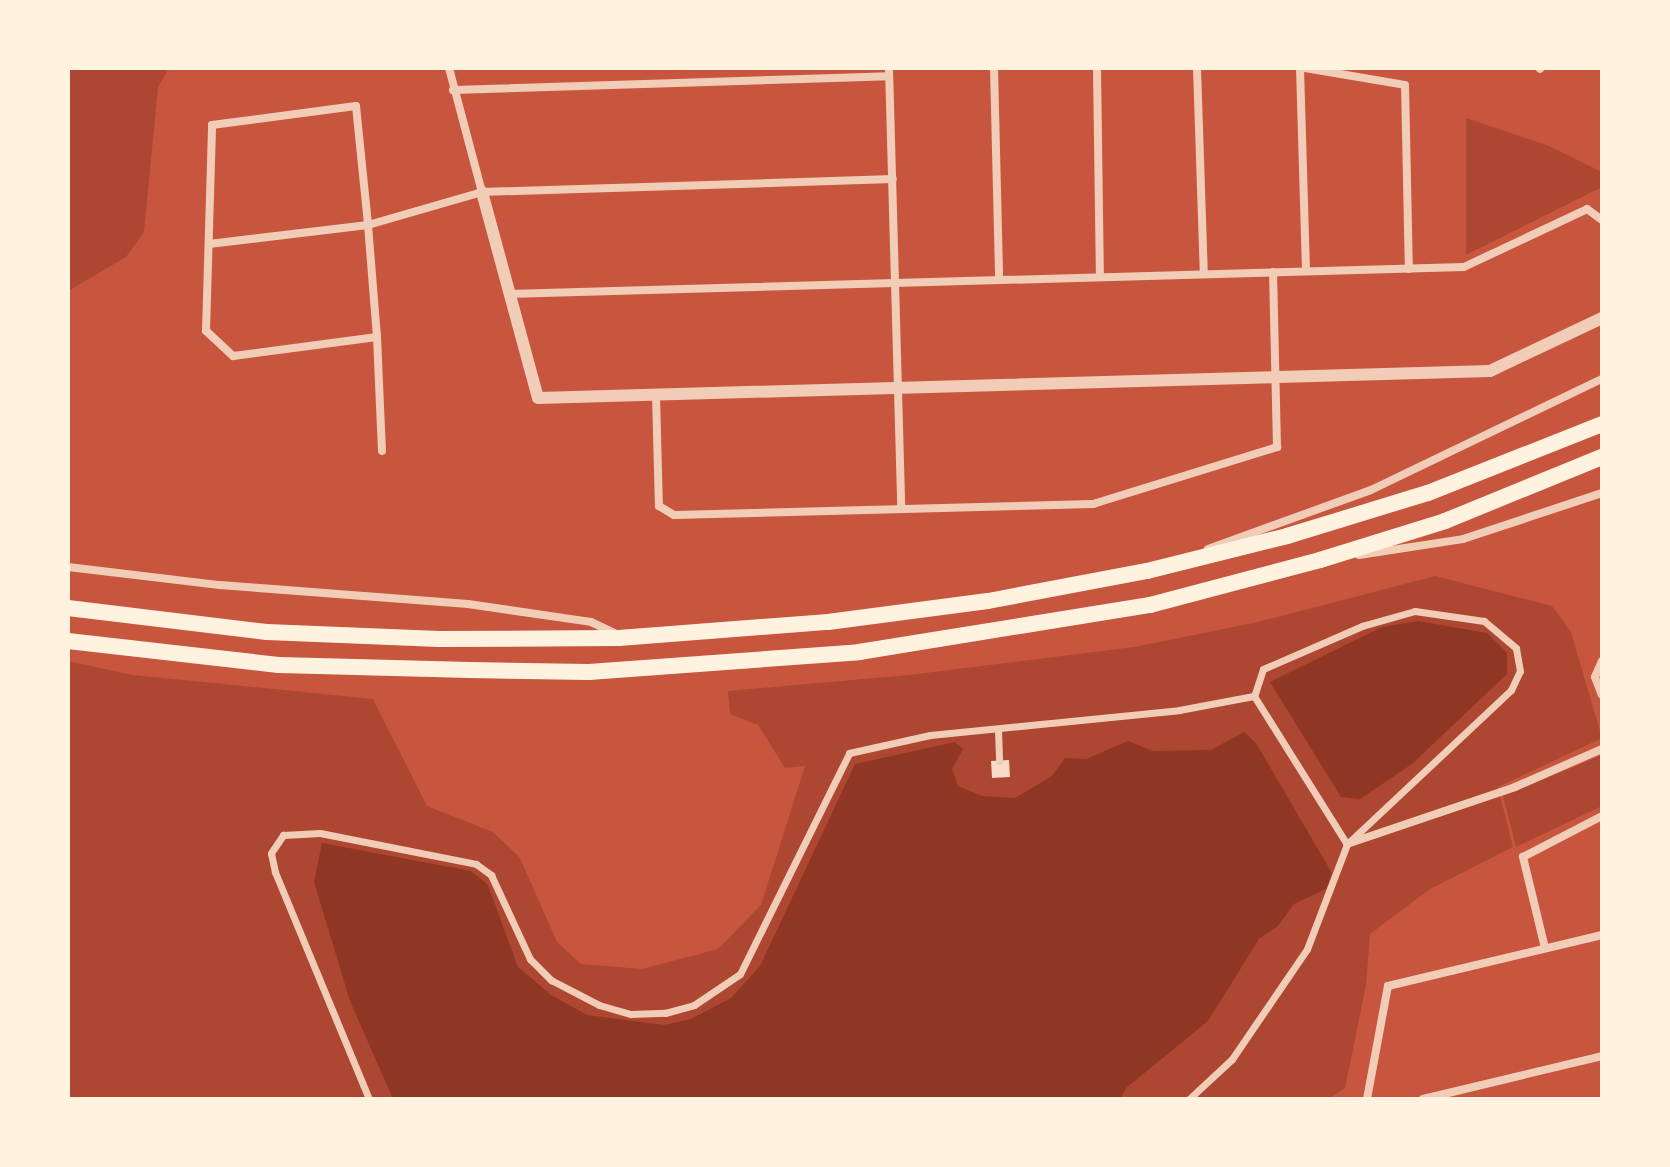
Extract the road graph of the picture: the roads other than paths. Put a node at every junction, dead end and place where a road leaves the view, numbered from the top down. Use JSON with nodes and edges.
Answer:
{"nodes":[{"id":1,"x":449,"y":68,"type":"edge"},
{"id":2,"x":994,"y":68,"type":"edge"},
{"id":3,"x":1097,"y":68,"type":"edge"},
{"id":4,"x":1197,"y":68,"type":"edge"},
{"id":5,"x":1302,"y":68,"type":"edge"},
{"id":6,"x":889,"y":72,"type":"edge"},
{"id":7,"x":453,"y":90,"type":"junction"},
{"id":8,"x":893,"y":179,"type":"junction"},
{"id":9,"x":482,"y":192,"type":"junction"},
{"id":10,"x":1602,"y":220,"type":"edge"},
{"id":11,"x":368,"y":225,"type":"junction"},
{"id":12,"x":209,"y":244,"type":"junction"},
{"id":13,"x":1409,"y":269,"type":"junction"},
{"id":14,"x":1306,"y":271,"type":"junction"},
{"id":15,"x":1273,"y":272,"type":"junction"},
{"id":16,"x":1204,"y":274,"type":"junction"},
{"id":17,"x":1100,"y":277,"type":"junction"},
{"id":18,"x":999,"y":280,"type":"junction"},
{"id":19,"x":895,"y":284,"type":"junction"},
{"id":20,"x":506,"y":294,"type":"junction"},
{"id":21,"x":1602,"y":318,"type":"edge"},
{"id":22,"x":377,"y":337,"type":"junction"},
{"id":23,"x":1274,"y":377,"type":"junction"},
{"id":24,"x":1602,"y":379,"type":"edge"},
{"id":25,"x":900,"y":388,"type":"junction"},
{"id":26,"x":656,"y":395,"type":"junction"},
{"id":27,"x":1602,"y":424,"type":"edge"},
{"id":28,"x":382,"y":451,"type":"dead end"},
{"id":29,"x":1602,"y":457,"type":"edge"},
{"id":30,"x":1602,"y":493,"type":"edge"},
{"id":31,"x":901,"y":507,"type":"junction"},
{"id":32,"x":1320,"y":560,"type":"junction"},
{"id":33,"x":68,"y":567,"type":"edge"},
{"id":34,"x":1147,"y":571,"type":"junction"},
{"id":35,"x":68,"y":608,"type":"edge"},
{"id":36,"x":625,"y":638,"type":"junction"},
{"id":37,"x":68,"y":641,"type":"edge"},
{"id":38,"x":1602,"y":661,"type":"edge"},
{"id":39,"x":1602,"y":695,"type":"edge"},
{"id":40,"x":1254,"y":696,"type":"junction"},
{"id":41,"x":998,"y":729,"type":"junction"},
{"id":42,"x":1602,"y":749,"type":"edge"},
{"id":43,"x":999,"y":761,"type":"dead end"},
{"id":44,"x":1602,"y":816,"type":"edge"},
{"id":45,"x":1347,"y":844,"type":"junction"},
{"id":46,"x":1602,"y":935,"type":"edge"},
{"id":47,"x":1545,"y":948,"type":"junction"},
{"id":48,"x":1602,"y":1056,"type":"edge"},
{"id":49,"x":369,"y":1099,"type":"edge"},
{"id":50,"x":1189,"y":1099,"type":"edge"},
{"id":51,"x":1367,"y":1099,"type":"edge"},
{"id":52,"x":1423,"y":1099,"type":"edge"}],
"edges":[{"from":1,"to":7,"type":"street"},
{"from":2,"to":18,"type":"street"},
{"from":3,"to":17,"type":"street"},
{"from":4,"to":16,"type":"street"},
{"from":5,"to":13,"type":"street"},
{"from":5,"to":14,"type":"street"},
{"from":6,"to":7,"type":"street"},
{"from":6,"to":8,"type":"street"},
{"from":7,"to":9,"type":"street"},
{"from":8,"to":9,"type":"street"},
{"from":8,"to":19,"type":"street"},
{"from":9,"to":11,"type":"street"},
{"from":9,"to":20,"type":"street"},
{"from":10,"to":13,"type":"street"},
{"from":11,"to":12,"type":"street"},
{"from":11,"to":12,"type":"street"},
{"from":11,"to":22,"type":"street"},
{"from":12,"to":22,"type":"street"},
{"from":13,"to":14,"type":"street"},
{"from":14,"to":15,"type":"street"},
{"from":15,"to":16,"type":"street"},
{"from":15,"to":23,"type":"street"},
{"from":16,"to":17,"type":"street"},
{"from":17,"to":18,"type":"street"},
{"from":18,"to":19,"type":"street"},
{"from":19,"to":20,"type":"street"},
{"from":19,"to":25,"type":"street"},
{"from":20,"to":26,"type":"street"},
{"from":21,"to":23,"type":"street"},
{"from":22,"to":28,"type":"street"},
{"from":23,"to":25,"type":"street"},
{"from":23,"to":31,"type":"street"},
{"from":24,"to":34,"type":"street"},
{"from":25,"to":26,"type":"street"},
{"from":25,"to":31,"type":"street"},
{"from":26,"to":31,"type":"street"},
{"from":27,"to":34,"type":"highway"},
{"from":29,"to":32,"type":"highway"},
{"from":30,"to":32,"type":"street"},
{"from":32,"to":37,"type":"highway"},
{"from":33,"to":36,"type":"street"},
{"from":34,"to":36,"type":"highway"},
{"from":35,"to":36,"type":"highway"},
{"from":38,"to":39,"type":"street"},
{"from":40,"to":41,"type":"street"},
{"from":40,"to":45,"type":"street"},
{"from":40,"to":45,"type":"street"},
{"from":41,"to":43,"type":"street"},
{"from":41,"to":49,"type":"street"},
{"from":42,"to":45,"type":"street"},
{"from":44,"to":47,"type":"street"},
{"from":45,"to":50,"type":"street"},
{"from":46,"to":47,"type":"street"},
{"from":47,"to":51,"type":"street"},
{"from":48,"to":52,"type":"street"}]}
